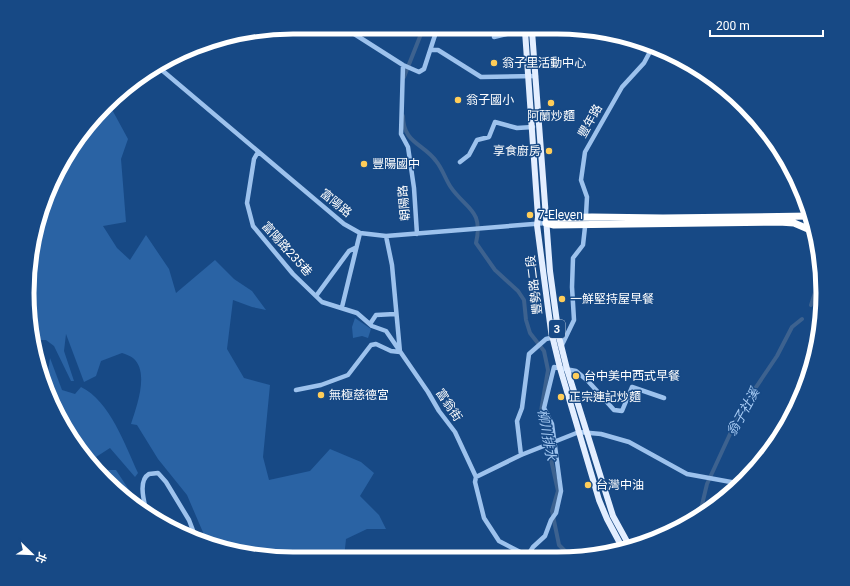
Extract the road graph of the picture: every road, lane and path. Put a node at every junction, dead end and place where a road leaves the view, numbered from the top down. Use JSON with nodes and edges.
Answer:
{"nodes":[{"id":1,"x":354,"y":34,"type":"edge"},
{"id":2,"x":434,"y":34,"type":"edge"},
{"id":3,"x":507,"y":34,"type":"edge"},
{"id":4,"x":526,"y":34,"type":"edge"},
{"id":5,"x":532,"y":34,"type":"edge"},
{"id":6,"x":494,"y":37,"type":"dead end"},
{"id":7,"x":431,"y":50,"type":"junction"},
{"id":8,"x":650,"y":52,"type":"edge"},
{"id":9,"x":403,"y":65,"type":"junction"},
{"id":10,"x":162,"y":70,"type":"edge"},
{"id":11,"x":533,"y":76,"type":"junction"},
{"id":12,"x":533,"y":127,"type":"junction"},
{"id":13,"x":540,"y":130,"type":"junction"},
{"id":14,"x":258,"y":152,"type":"junction"},
{"id":15,"x":460,"y":162,"type":"dead end"},
{"id":16,"x":586,"y":215,"type":"dead end"},
{"id":17,"x":804,"y":216,"type":"edge"},
{"id":18,"x":663,"y":221,"type":"junction"},
{"id":19,"x":546,"y":223,"type":"junction"},
{"id":20,"x":537,"y":225,"type":"junction"},
{"id":21,"x":585,"y":227,"type":"dead end"},
{"id":22,"x":808,"y":229,"type":"edge"},
{"id":23,"x":360,"y":233,"type":"junction"},
{"id":24,"x":417,"y":234,"type":"junction"},
{"id":25,"x":386,"y":236,"type":"junction"},
{"id":26,"x":355,"y":248,"type":"junction"},
{"id":27,"x":316,"y":296,"type":"junction"},
{"id":28,"x":342,"y":308,"type":"junction"},
{"id":29,"x":396,"y":314,"type":"junction"},
{"id":30,"x":370,"y":324,"type":"junction"},
{"id":31,"x":556,"y":337,"type":"junction"},
{"id":32,"x":561,"y":346,"type":"junction"},
{"id":33,"x":400,"y":352,"type":"junction"},
{"id":34,"x":564,"y":368,"type":"junction"},
{"id":35,"x":296,"y":390,"type":"dead end"},
{"id":36,"x":664,"y":398,"type":"dead end"},
{"id":37,"x":579,"y":432,"type":"junction"},
{"id":38,"x":586,"y":432,"type":"junction"},
{"id":39,"x":551,"y":442,"type":"junction"},
{"id":40,"x":521,"y":455,"type":"junction"},
{"id":41,"x":476,"y":477,"type":"junction"},
{"id":42,"x":734,"y":482,"type":"edge"},
{"id":43,"x":146,"y":506,"type":"edge"},
{"id":44,"x":193,"y":532,"type":"edge"},
{"id":45,"x":627,"y":542,"type":"edge"},
{"id":46,"x":620,"y":544,"type":"edge"},
{"id":47,"x":521,"y":552,"type":"edge"},
{"id":48,"x":529,"y":552,"type":"edge"}],
"edges":[{"from":1,"to":9,"type":"street"},
{"from":2,"to":7,"type":"street"},
{"from":3,"to":6,"type":"street"},
{"from":4,"to":11,"type":"main road","name":"豐勢路二段","number":"3"},
{"from":5,"to":11,"type":"main road","name":"豐勢路二段","number":"3"},
{"from":7,"to":9,"type":"street"},
{"from":7,"to":11,"type":"street"},
{"from":8,"to":16,"type":"street","name":"豐年路"},
{"from":9,"to":24,"type":"street","name":"朝陽路"},
{"from":10,"to":14,"type":"street","name":"富陽路"},
{"from":11,"to":12,"type":"main road","name":"豐勢路二段","number":"3"},
{"from":11,"to":13,"type":"main road","name":"豐勢路二段","number":"3"},
{"from":12,"to":13,"type":"street"},
{"from":12,"to":15,"type":"street"},
{"from":12,"to":20,"type":"main road","name":"豐勢路二段","number":"3"},
{"from":13,"to":19,"type":"main road","name":"豐勢路二段","number":"3"},
{"from":14,"to":23,"type":"street","name":"富陽路"},
{"from":14,"to":27,"type":"street","name":"富陽路235巷"},
{"from":17,"to":18,"type":"highway"},
{"from":18,"to":19,"type":"highway"},
{"from":18,"to":22,"type":"highway"},
{"from":19,"to":20,"type":"street","name":"富陽路"},
{"from":19,"to":31,"type":"main road","name":"豐勢路二段","number":"3"},
{"from":20,"to":24,"type":"street","name":"富陽路"},
{"from":20,"to":31,"type":"main road","name":"豐勢路二段","number":"3"},
{"from":21,"to":32,"type":"street"},
{"from":23,"to":25,"type":"street","name":"富陽路"},
{"from":23,"to":26,"type":"street"},
{"from":24,"to":25,"type":"street","name":"富陽路"},
{"from":25,"to":29,"type":"street","name":"富翁街"},
{"from":26,"to":27,"type":"street"},
{"from":26,"to":28,"type":"street"},
{"from":27,"to":28,"type":"street","name":"富陽路235巷"},
{"from":28,"to":30,"type":"street","name":"富陽路235巷"},
{"from":29,"to":30,"type":"street"},
{"from":29,"to":33,"type":"street","name":"富翁街"},
{"from":30,"to":33,"type":"street","name":"富陽路235巷"},
{"from":31,"to":32,"type":"main road","name":"豐勢路二段","number":"3"},
{"from":31,"to":34,"type":"main road","name":"豐勢路二段","number":"3"},
{"from":31,"to":40,"type":"street"},
{"from":32,"to":34,"type":"main road","name":"豐勢路二段","number":"3"},
{"from":33,"to":35,"type":"street"},
{"from":33,"to":41,"type":"street","name":"富翁街"},
{"from":34,"to":36,"type":"street"},
{"from":34,"to":37,"type":"main road","name":"豐勢路二段","number":"3"},
{"from":34,"to":38,"type":"main road","name":"豐勢路二段","number":"3"},
{"from":34,"to":39,"type":"street"},
{"from":37,"to":38,"type":"street"},
{"from":37,"to":39,"type":"street"},
{"from":37,"to":46,"type":"main road","name":"豐勢路二段","number":"3"},
{"from":38,"to":42,"type":"street"},
{"from":38,"to":45,"type":"main road","name":"豐勢路二段","number":"3"},
{"from":39,"to":40,"type":"street"},
{"from":39,"to":48,"type":"street"},
{"from":40,"to":41,"type":"street"},
{"from":41,"to":47,"type":"street","name":"富翁街"},
{"from":43,"to":44,"type":"street"}]}
